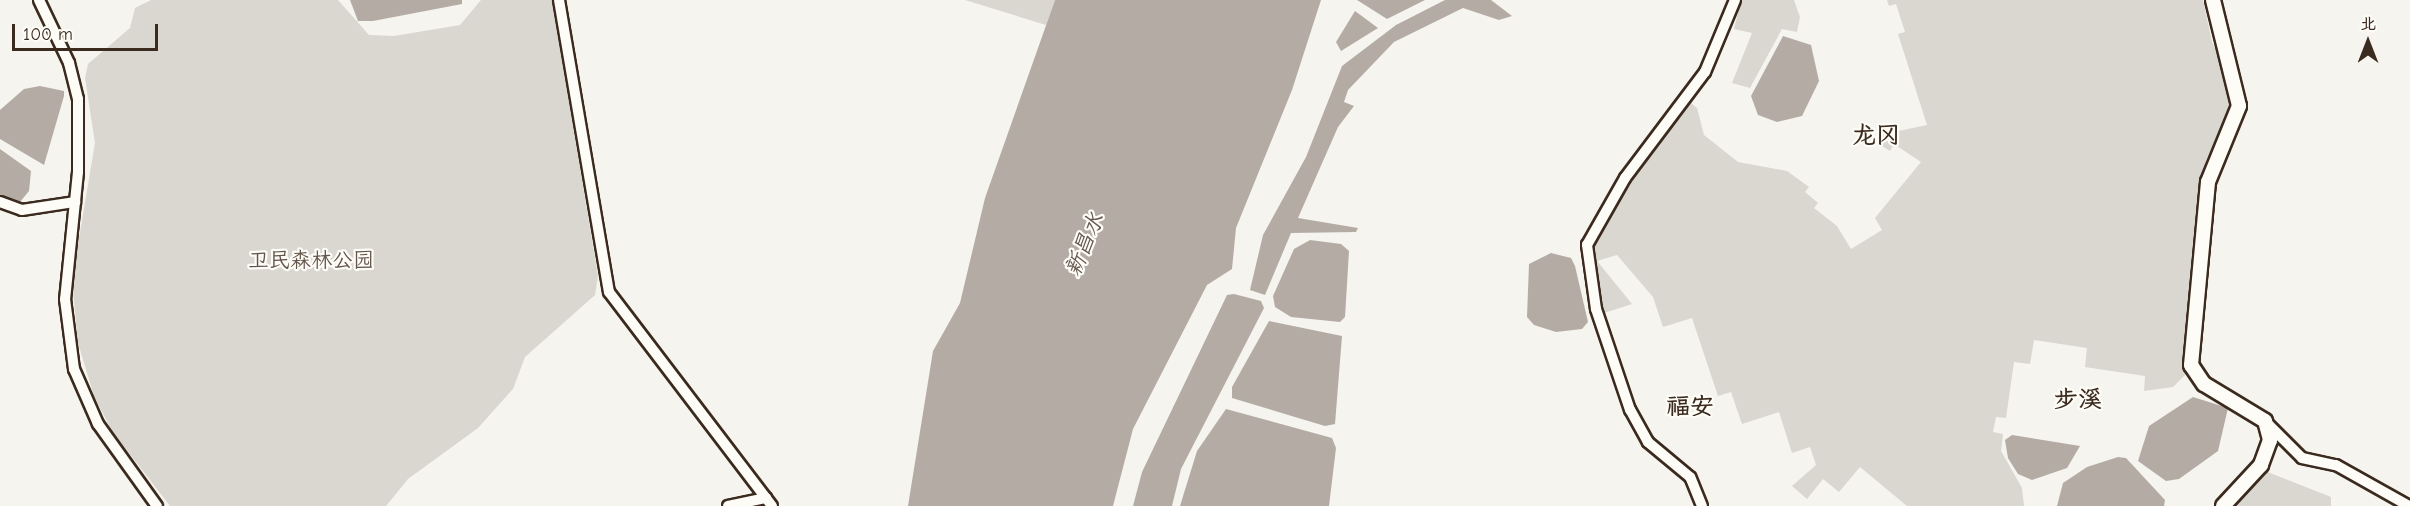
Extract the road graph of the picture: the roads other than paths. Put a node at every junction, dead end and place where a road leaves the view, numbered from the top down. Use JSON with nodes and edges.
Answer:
{"nodes":[{"id":1,"x":39,"y":0,"type":"edge"},
{"id":2,"x":559,"y":0,"type":"edge"},
{"id":3,"x":1735,"y":0,"type":"edge"},
{"id":4,"x":2213,"y":0,"type":"edge"},
{"id":5,"x":0,"y":202,"type":"edge"},
{"id":6,"x":75,"y":202,"type":"junction"},
{"id":7,"x":2265,"y":422,"type":"junction"},
{"id":8,"x":769,"y":502,"type":"edge"},
{"id":9,"x":157,"y":506,"type":"edge"},
{"id":10,"x":728,"y":506,"type":"edge"},
{"id":11,"x":1702,"y":506,"type":"edge"},
{"id":12,"x":2223,"y":506,"type":"edge"},
{"id":13,"x":2409,"y":506,"type":"edge"}],
"edges":[{"from":1,"to":6,"type":"street"},
{"from":2,"to":8,"type":"street"},
{"from":3,"to":11,"type":"street"},
{"from":4,"to":7,"type":"street"},
{"from":5,"to":6,"type":"street"},
{"from":6,"to":9,"type":"street"},
{"from":7,"to":12,"type":"street"},
{"from":7,"to":13,"type":"street"},
{"from":8,"to":10,"type":"street"}]}
